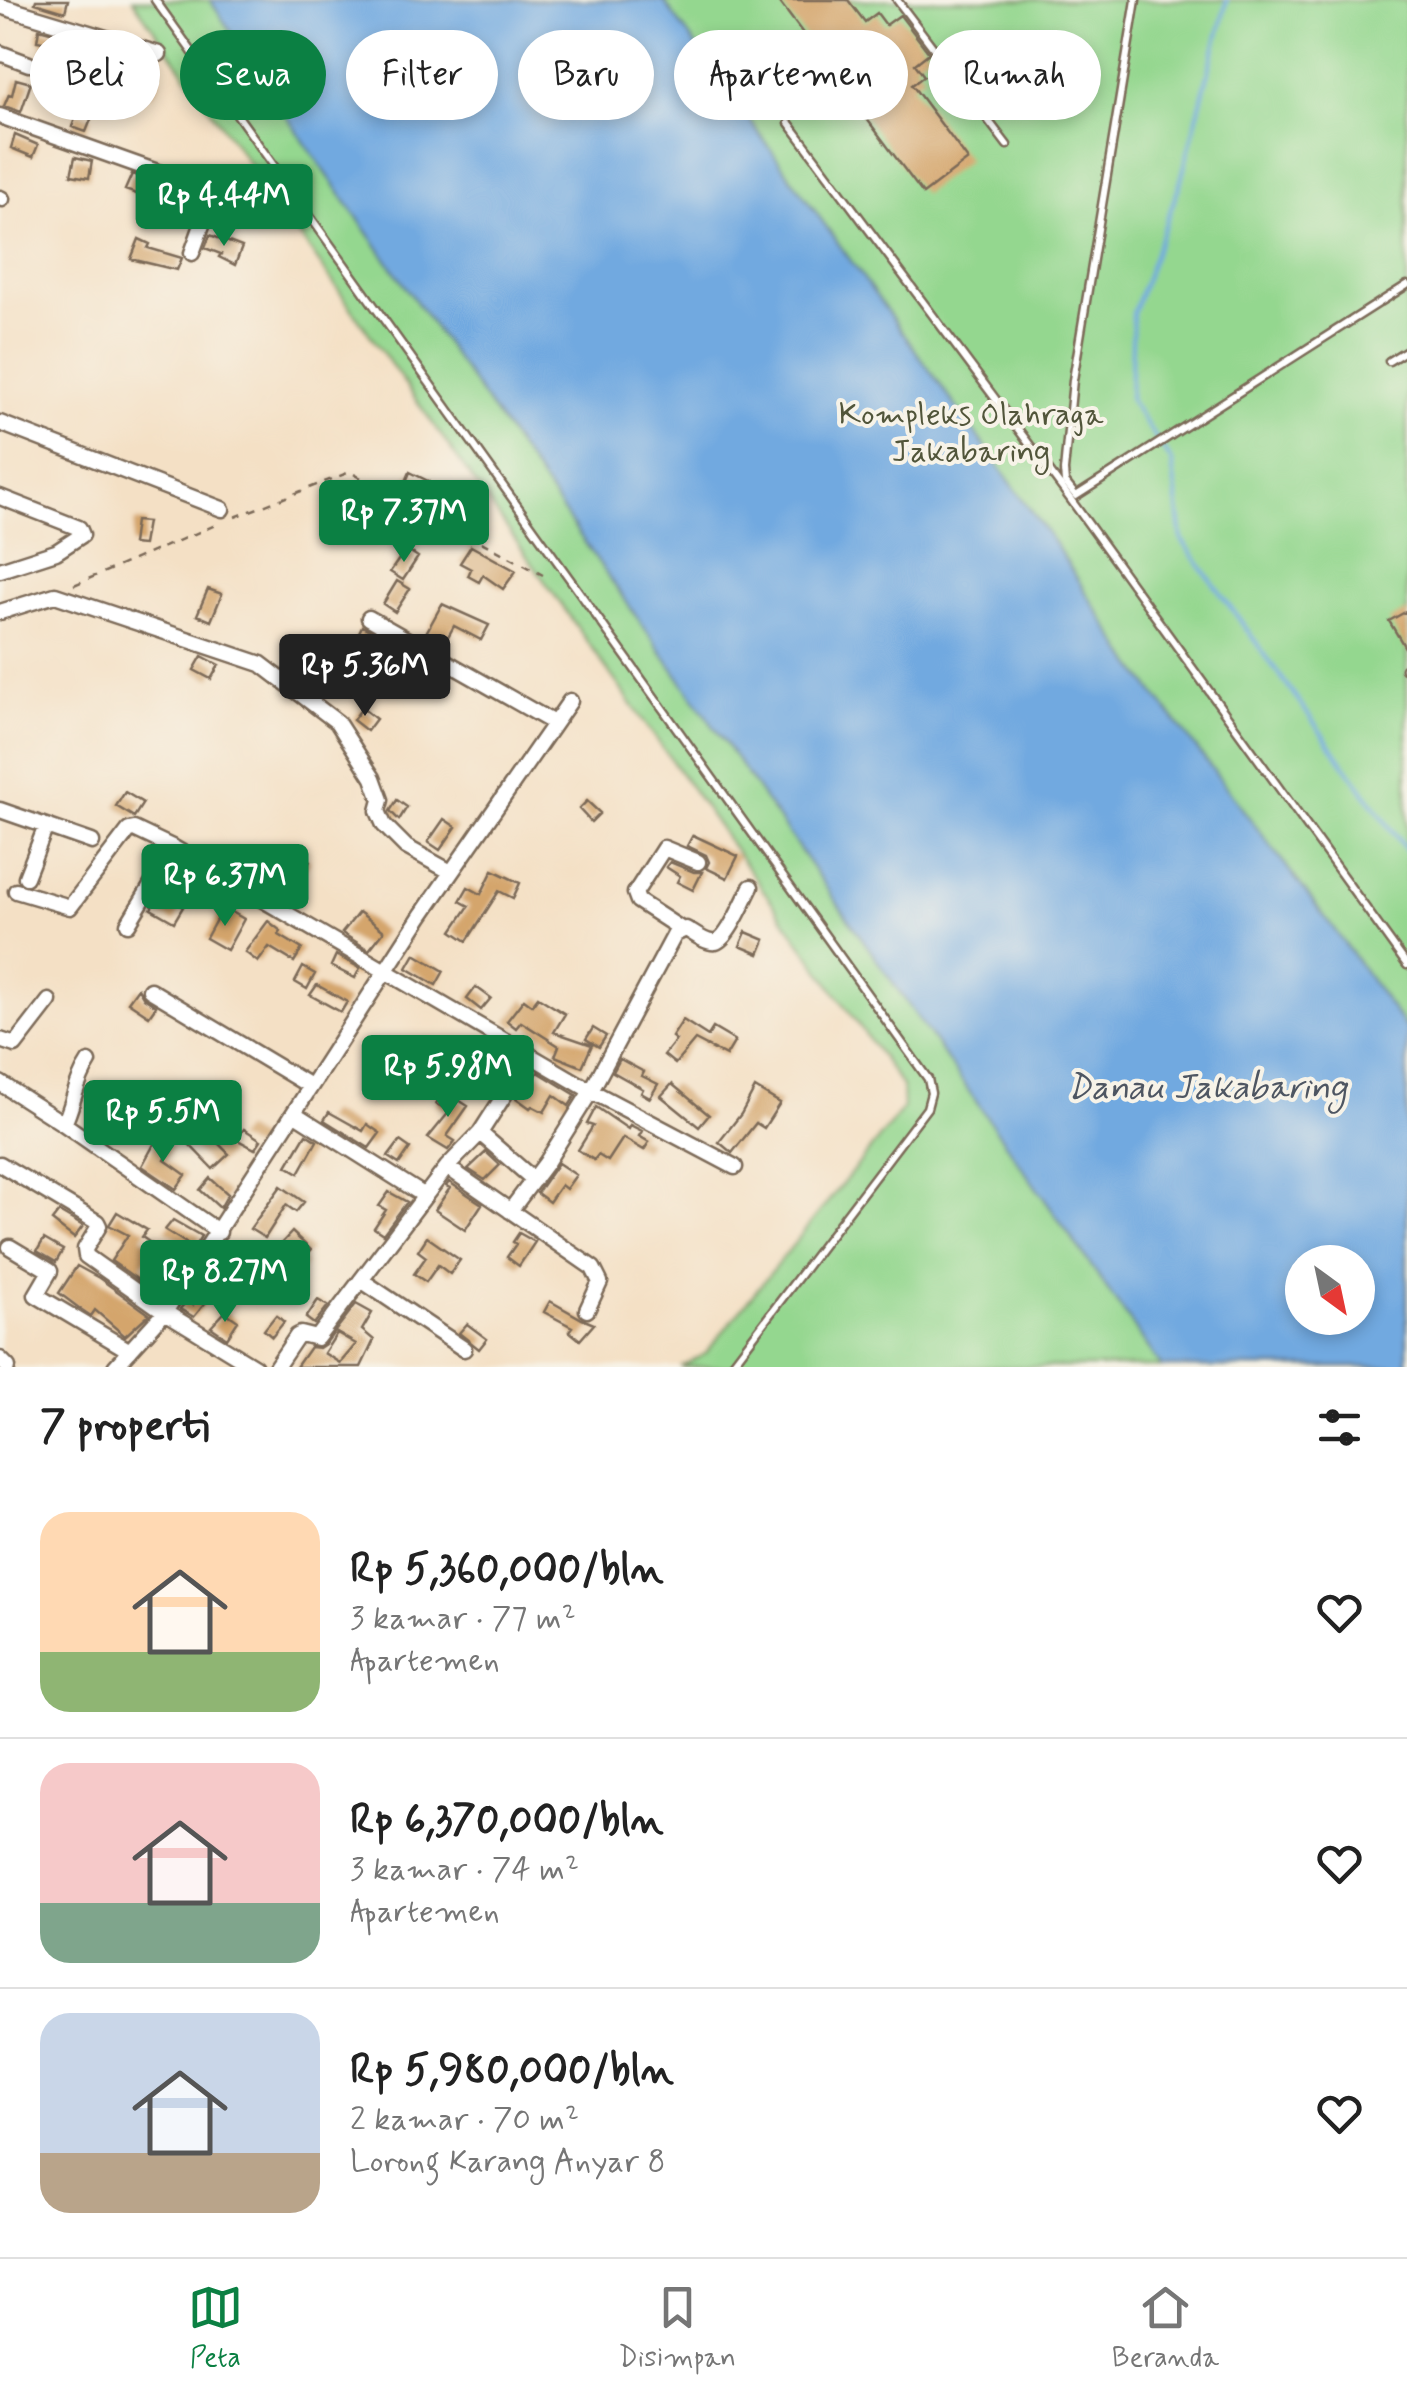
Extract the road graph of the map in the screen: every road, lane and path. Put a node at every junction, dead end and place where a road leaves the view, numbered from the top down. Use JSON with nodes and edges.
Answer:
{"nodes":[{"id":1,"x":155,"y":0,"type":"edge"},
{"id":2,"x":897,"y":0,"type":"edge"},
{"id":3,"x":1136,"y":0,"type":"edge"},
{"id":4,"x":2,"y":6,"type":"edge"},
{"id":5,"x":79,"y":30,"type":"edge"},
{"id":6,"x":1,"y":54,"type":"edge"},
{"id":7,"x":30,"y":64,"type":"dead end"},
{"id":8,"x":0,"y":116,"type":"edge"},
{"id":9,"x":789,"y":123,"type":"dead end"},
{"id":10,"x":1007,"y":144,"type":"dead end"},
{"id":11,"x":192,"y":253,"type":"dead end"},
{"id":12,"x":1407,"y":286,"type":"edge"},
{"id":13,"x":1407,"y":350,"type":"edge"},
{"id":14,"x":1390,"y":361,"type":"dead end"},
{"id":15,"x":0,"y":423,"type":"edge"},
{"id":16,"x":0,"y":497,"type":"edge"},
{"id":17,"x":1074,"y":498,"type":"junction"},
{"id":18,"x":222,"y":509,"type":"dead end"},
{"id":19,"x":3,"y":568,"type":"edge"},
{"id":20,"x":543,"y":575,"type":"dead end"},
{"id":21,"x":55,"y":594,"type":"junction"},
{"id":22,"x":0,"y":612,"type":"edge"},
{"id":23,"x":369,"y":618,"type":"dead end"},
{"id":24,"x":570,"y":701,"type":"dead end"},
{"id":25,"x":554,"y":722,"type":"junction"},
{"id":26,"x":0,"y":810,"type":"edge"},
{"id":27,"x":46,"y":826,"type":"junction"},
{"id":28,"x":92,"y":842,"type":"dead end"},
{"id":29,"x":174,"y":848,"type":"junction"},
{"id":30,"x":698,"y":862,"type":"dead end"},
{"id":31,"x":451,"y":872,"type":"junction"},
{"id":32,"x":26,"y":877,"type":"dead end"},
{"id":33,"x":751,"y":887,"type":"dead end"},
{"id":34,"x":16,"y":891,"type":"dead end"},
{"id":35,"x":128,"y":924,"type":"dead end"},
{"id":36,"x":682,"y":930,"type":"junction"},
{"id":37,"x":1407,"y":965,"type":"edge"},
{"id":38,"x":385,"y":972,"type":"junction"},
{"id":39,"x":150,"y":990,"type":"dead end"},
{"id":40,"x":49,"y":1001,"type":"dead end"},
{"id":41,"x":0,"y":1040,"type":"edge"},
{"id":42,"x":530,"y":1056,"type":"junction"},
{"id":43,"x":88,"y":1062,"type":"dead end"},
{"id":44,"x":0,"y":1083,"type":"edge"},
{"id":45,"x":310,"y":1086,"type":"junction"},
{"id":46,"x":591,"y":1091,"type":"junction"},
{"id":47,"x":295,"y":1114,"type":"junction"},
{"id":48,"x":64,"y":1124,"type":"junction"},
{"id":49,"x":480,"y":1133,"type":"junction"},
{"id":50,"x":0,"y":1164,"type":"edge"},
{"id":51,"x":447,"y":1166,"type":"junction"},
{"id":52,"x":735,"y":1167,"type":"dead end"},
{"id":53,"x":534,"y":1180,"type":"junction"},
{"id":54,"x":426,"y":1196,"type":"junction"},
{"id":55,"x":510,"y":1211,"type":"junction"},
{"id":56,"x":220,"y":1232,"type":"junction"},
{"id":57,"x":10,"y":1247,"type":"dead end"},
{"id":58,"x":361,"y":1280,"type":"junction"},
{"id":59,"x":587,"y":1310,"type":"dead end"},
{"id":60,"x":165,"y":1312,"type":"junction"},
{"id":61,"x":464,"y":1350,"type":"dead end"},
{"id":62,"x":130,"y":1352,"type":"junction"},
{"id":63,"x":0,"y":1359,"type":"edge"},
{"id":64,"x":8,"y":1367,"type":"edge"},
{"id":65,"x":115,"y":1367,"type":"edge"},
{"id":66,"x":255,"y":1367,"type":"edge"},
{"id":67,"x":276,"y":1367,"type":"edge"},
{"id":68,"x":730,"y":1367,"type":"edge"}],
"edges":[{"from":1,"to":68,"type":"lane"},
{"from":2,"to":10,"type":"lane"},
{"from":3,"to":17,"type":"lane"},
{"from":4,"to":5,"type":"street"},
{"from":6,"to":7,"type":"street"},
{"from":8,"to":11,"type":"street"},
{"from":9,"to":17,"type":"lane"},
{"from":12,"to":17,"type":"lane"},
{"from":13,"to":14,"type":"lane"},
{"from":15,"to":18,"type":"street"},
{"from":16,"to":19,"type":"street"},
{"from":17,"to":37,"type":"lane"},
{"from":20,"to":21,"type":"path"},
{"from":21,"to":22,"type":"street"},
{"from":21,"to":31,"type":"street"},
{"from":23,"to":25,"type":"street"},
{"from":24,"to":25,"type":"street"},
{"from":25,"to":31,"type":"street"},
{"from":26,"to":27,"type":"street"},
{"from":27,"to":28,"type":"street"},
{"from":27,"to":32,"type":"street"},
{"from":29,"to":34,"type":"street"},
{"from":29,"to":35,"type":"street"},
{"from":29,"to":38,"type":"street"},
{"from":30,"to":36,"type":"street"},
{"from":31,"to":38,"type":"street"},
{"from":33,"to":36,"type":"street"},
{"from":36,"to":46,"type":"street"},
{"from":38,"to":42,"type":"street"},
{"from":38,"to":45,"type":"street"},
{"from":39,"to":45,"type":"street"},
{"from":40,"to":41,"type":"street"},
{"from":42,"to":46,"type":"street"},
{"from":42,"to":49,"type":"street"},
{"from":43,"to":48,"type":"street"},
{"from":44,"to":48,"type":"street"},
{"from":45,"to":47,"type":"street"},
{"from":46,"to":52,"type":"street"},
{"from":46,"to":53,"type":"street"},
{"from":47,"to":54,"type":"street"},
{"from":47,"to":56,"type":"street"},
{"from":48,"to":56,"type":"street"},
{"from":49,"to":51,"type":"street"},
{"from":49,"to":53,"type":"street"},
{"from":50,"to":60,"type":"street"},
{"from":51,"to":54,"type":"street"},
{"from":51,"to":55,"type":"street"},
{"from":53,"to":55,"type":"street"},
{"from":54,"to":58,"type":"street"},
{"from":55,"to":59,"type":"street"},
{"from":56,"to":60,"type":"street"},
{"from":57,"to":62,"type":"street"},
{"from":58,"to":61,"type":"street"},
{"from":58,"to":67,"type":"street"},
{"from":60,"to":62,"type":"street"},
{"from":60,"to":66,"type":"street"},
{"from":62,"to":65,"type":"street"},
{"from":63,"to":64,"type":"street"}]}
